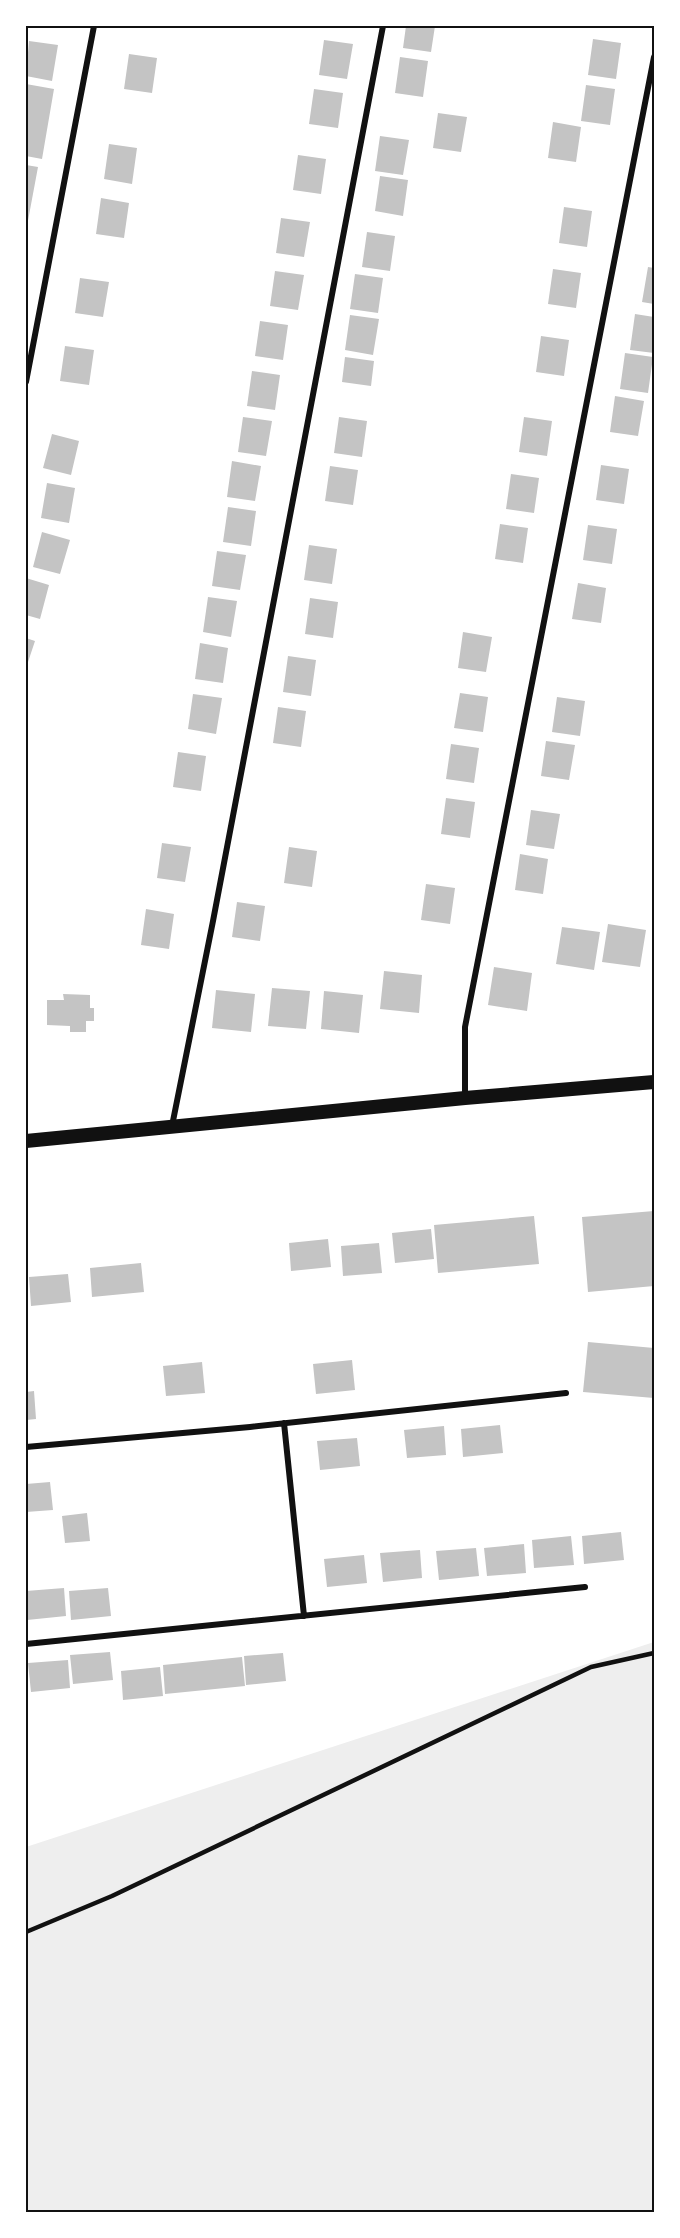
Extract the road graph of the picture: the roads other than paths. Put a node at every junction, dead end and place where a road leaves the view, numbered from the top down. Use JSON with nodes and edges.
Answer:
{"nodes":[{"id":1,"x":94,"y":26,"type":"edge"},
{"id":2,"x":383,"y":26,"type":"edge"},
{"id":3,"x":654,"y":57,"type":"edge"},
{"id":4,"x":26,"y":382,"type":"edge"},
{"id":5,"x":654,"y":1082,"type":"edge"},
{"id":6,"x":465,"y":1098,"type":"junction"},
{"id":7,"x":172,"y":1126,"type":"junction"},
{"id":8,"x":26,"y":1141,"type":"edge"},
{"id":9,"x":566,"y":1393,"type":"dead end"},
{"id":10,"x":284,"y":1423,"type":"junction"},
{"id":11,"x":26,"y":1447,"type":"edge"},
{"id":12,"x":585,"y":1587,"type":"dead end"},
{"id":13,"x":304,"y":1616,"type":"junction"},
{"id":14,"x":26,"y":1644,"type":"edge"},
{"id":15,"x":654,"y":1653,"type":"edge"},
{"id":16,"x":26,"y":1932,"type":"edge"}],
"edges":[{"from":1,"to":4,"type":"street"},
{"from":2,"to":7,"type":"street"},
{"from":3,"to":6,"type":"street"},
{"from":5,"to":6,"type":"main road"},
{"from":6,"to":7,"type":"main road"},
{"from":7,"to":8,"type":"main road"},
{"from":9,"to":10,"type":"street"},
{"from":10,"to":11,"type":"street"},
{"from":10,"to":13,"type":"street"},
{"from":12,"to":13,"type":"street"},
{"from":13,"to":14,"type":"street"},
{"from":15,"to":16,"type":"lane"}]}
